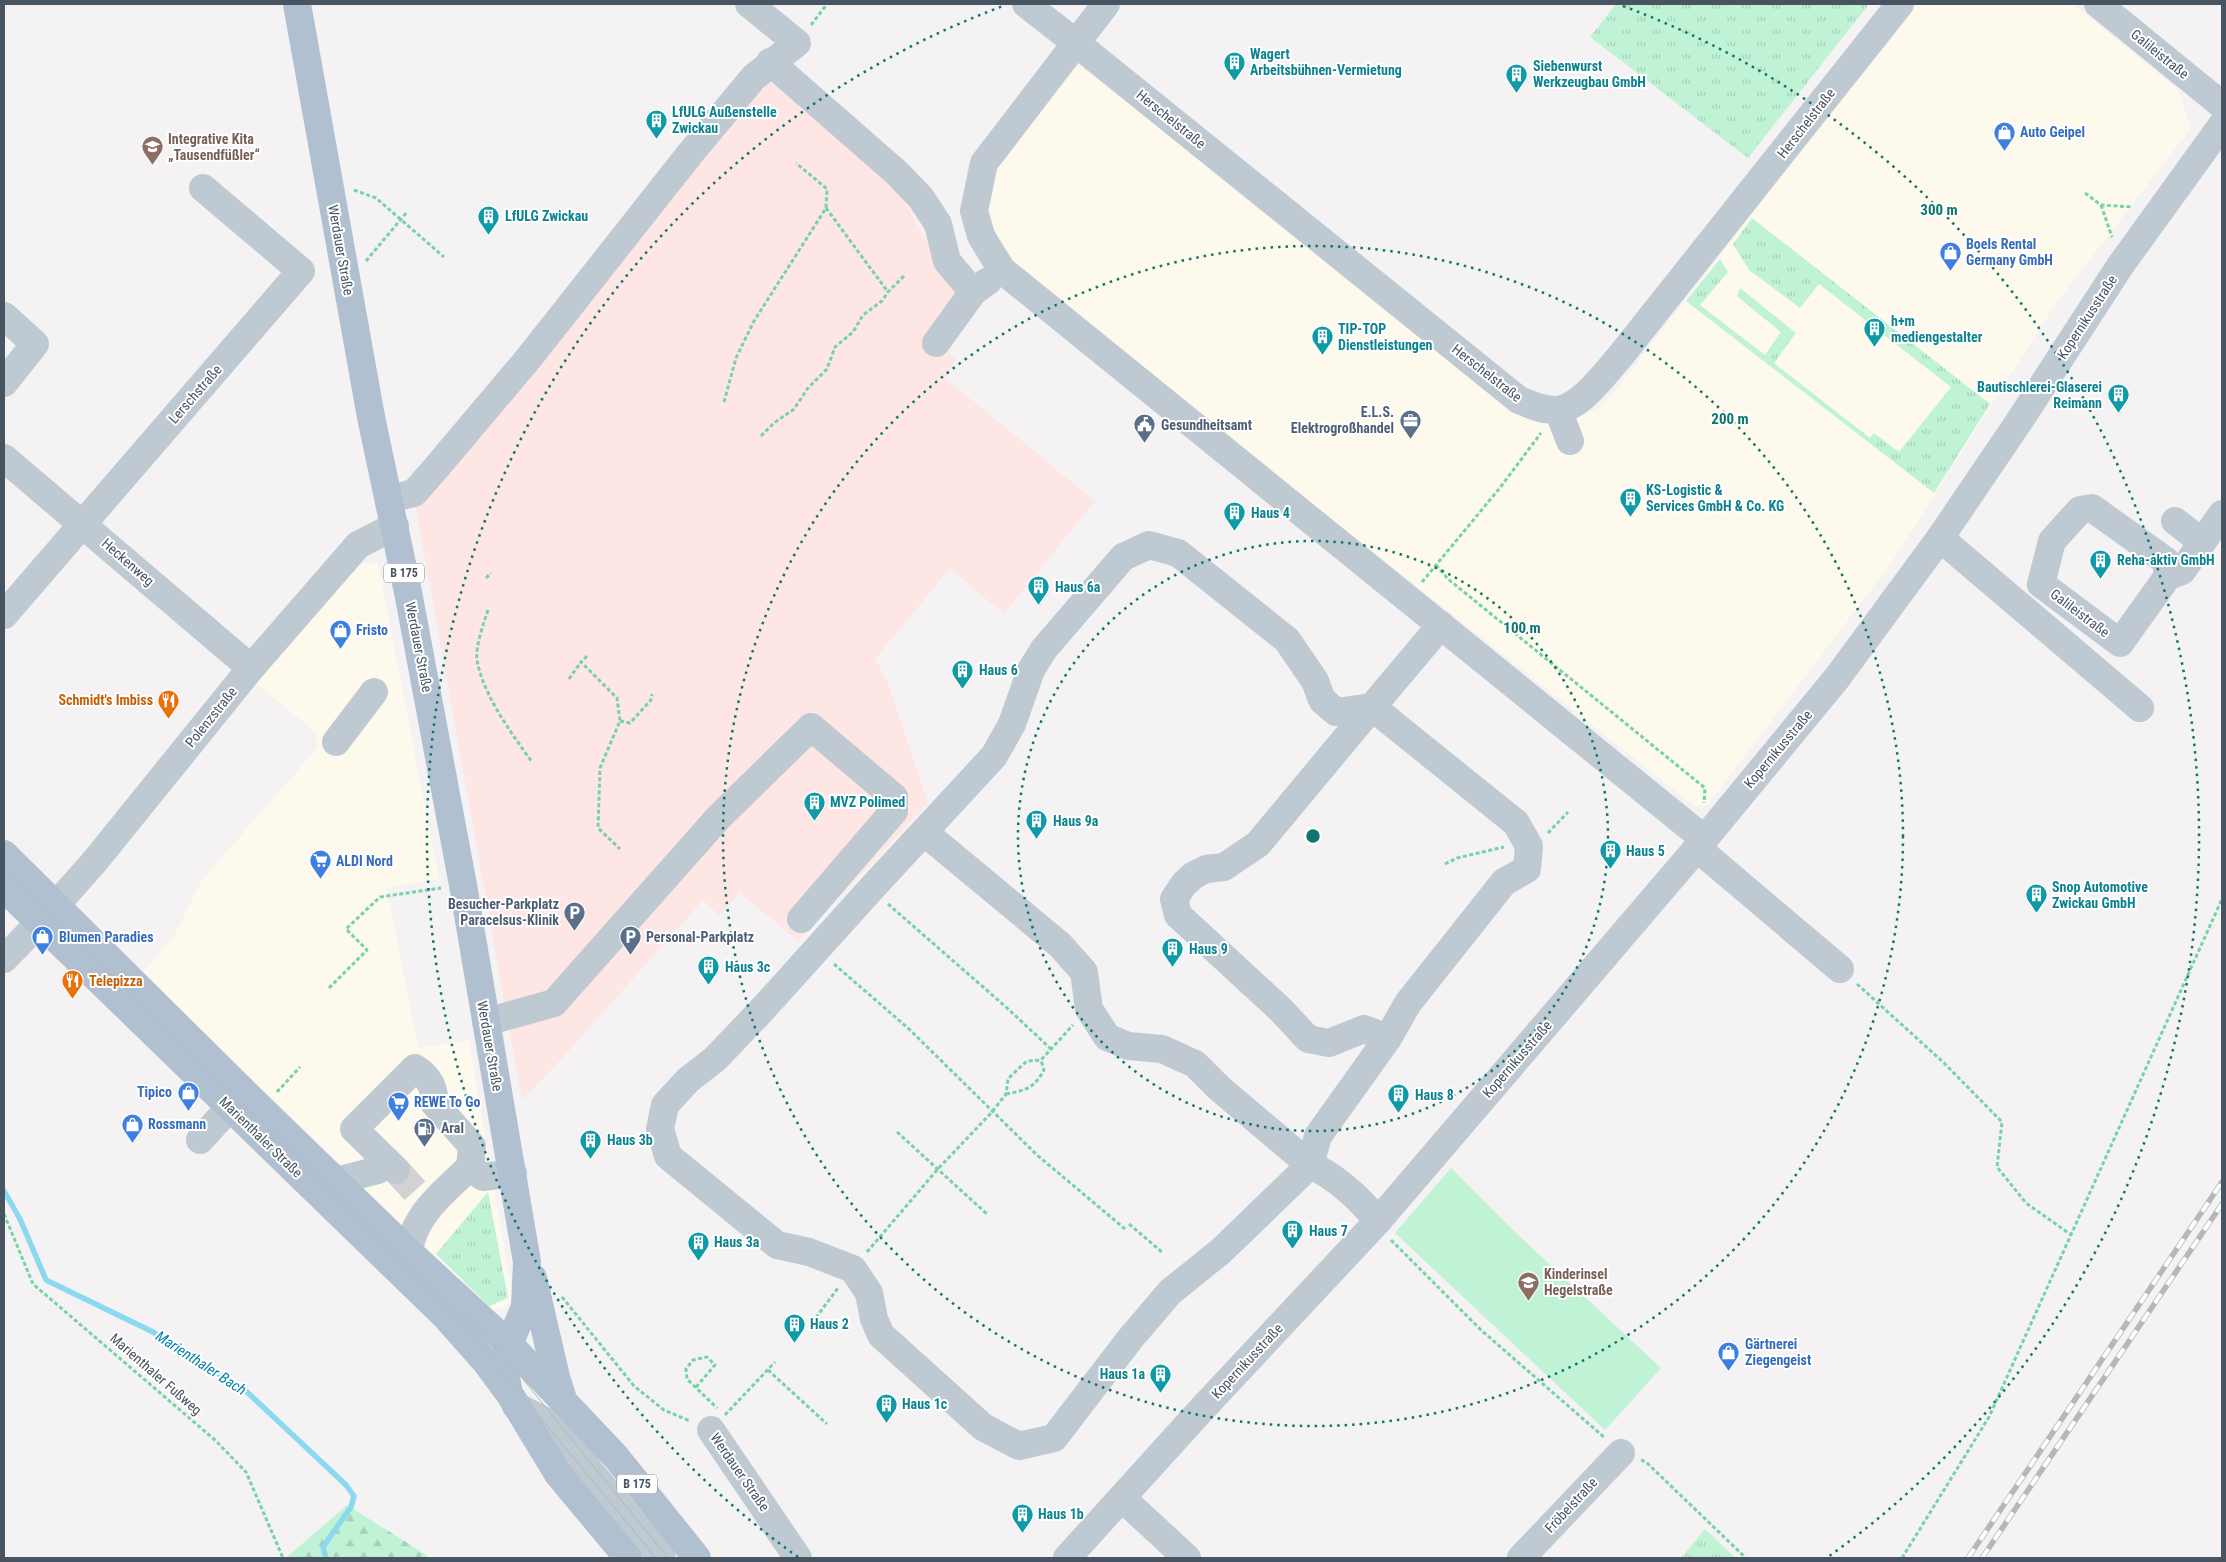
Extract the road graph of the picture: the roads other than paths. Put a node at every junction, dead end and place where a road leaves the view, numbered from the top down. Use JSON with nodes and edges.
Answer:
{"nodes":[{"id":1,"x":297,"y":4,"type":"edge"},
{"id":2,"x":749,"y":4,"type":"edge"},
{"id":3,"x":1026,"y":4,"type":"edge"},
{"id":4,"x":1106,"y":4,"type":"edge"},
{"id":5,"x":1900,"y":4,"type":"edge"},
{"id":6,"x":2098,"y":4,"type":"edge"},
{"id":7,"x":1076,"y":43,"type":"junction"},
{"id":8,"x":770,"y":62,"type":"junction"},
{"id":9,"x":2222,"y":105,"type":"edge"},
{"id":10,"x":2222,"y":125,"type":"edge"},
{"id":11,"x":203,"y":188,"type":"dead end"},
{"id":12,"x":1002,"y":270,"type":"junction"},
{"id":13,"x":973,"y":292,"type":"junction"},
{"id":14,"x":4,"y":316,"type":"edge"},
{"id":15,"x":936,"y":343,"type":"dead end"},
{"id":16,"x":4,"y":383,"type":"edge"},
{"id":17,"x":1558,"y":410,"type":"junction"},
{"id":18,"x":1570,"y":441,"type":"dead end"},
{"id":19,"x":4,"y":458,"type":"edge"},
{"id":20,"x":389,"y":499,"type":"junction"},
{"id":21,"x":2222,"y":514,"type":"edge"},
{"id":22,"x":2174,"y":520,"type":"dead end"},
{"id":23,"x":83,"y":524,"type":"junction"},
{"id":24,"x":395,"y":526,"type":"junction"},
{"id":25,"x":1940,"y":538,"type":"junction"},
{"id":26,"x":2202,"y":542,"type":"junction"},
{"id":27,"x":2168,"y":576,"type":"junction"},
{"id":28,"x":4,"y":615,"type":"edge"},
{"id":29,"x":1441,"y":625,"type":"junction"},
{"id":30,"x":251,"y":668,"type":"junction"},
{"id":31,"x":374,"y":692,"type":"dead end"},
{"id":32,"x":1372,"y":708,"type":"junction"},
{"id":33,"x":2140,"y":708,"type":"dead end"},
{"id":34,"x":336,"y":742,"type":"dead end"},
{"id":35,"x":925,"y":833,"type":"junction"},
{"id":36,"x":1700,"y":843,"type":"junction"},
{"id":37,"x":4,"y":854,"type":"edge"},
{"id":38,"x":4,"y":888,"type":"edge"},
{"id":39,"x":48,"y":914,"type":"junction"},
{"id":40,"x":801,"y":919,"type":"dead end"},
{"id":41,"x":4,"y":959,"type":"edge"},
{"id":42,"x":1840,"y":969,"type":"road end"},
{"id":43,"x":486,"y":1022,"type":"junction"},
{"id":44,"x":1388,"y":1038,"type":"junction"},
{"id":45,"x":237,"y":1099,"type":"junction"},
{"id":46,"x":200,"y":1140,"type":"dead end"},
{"id":47,"x":1310,"y":1165,"type":"junction"},
{"id":48,"x":470,"y":1167,"type":"junction"},
{"id":49,"x":513,"y":1173,"type":"junction"},
{"id":50,"x":336,"y":1181,"type":"junction"},
{"id":51,"x":1378,"y":1222,"type":"junction"},
{"id":52,"x":409,"y":1252,"type":"junction"},
{"id":53,"x":527,"y":1262,"type":"junction"},
{"id":54,"x":509,"y":1344,"type":"junction"},
{"id":55,"x":512,"y":1400,"type":"junction"},
{"id":56,"x":569,"y":1406,"type":"junction"},
{"id":57,"x":711,"y":1430,"type":"road end"},
{"id":58,"x":567,"y":1441,"type":"junction"},
{"id":59,"x":1621,"y":1453,"type":"road end"},
{"id":60,"x":1122,"y":1498,"type":"junction"},
{"id":61,"x":628,"y":1558,"type":"edge"},
{"id":62,"x":662,"y":1558,"type":"edge"},
{"id":63,"x":698,"y":1558,"type":"edge"},
{"id":64,"x":798,"y":1558,"type":"edge"},
{"id":65,"x":1067,"y":1558,"type":"edge"},
{"id":66,"x":1187,"y":1558,"type":"edge"},
{"id":67,"x":1522,"y":1558,"type":"edge"}],
"edges":[{"from":1,"to":20,"type":"main road","name":"Werdauer Straße","number":"B 175"},
{"from":2,"to":8,"type":"street"},
{"from":3,"to":7,"type":"street","name":"Herschelstraße"},
{"from":4,"to":7,"type":"street"},
{"from":5,"to":17,"type":"street","name":"Herschelstraße"},
{"from":6,"to":9,"type":"street","name":"Galileistraße"},
{"from":7,"to":12,"type":"street"},
{"from":7,"to":17,"type":"street","name":"Herschelstraße"},
{"from":8,"to":13,"type":"street"},
{"from":8,"to":20,"type":"street"},
{"from":10,"to":25,"type":"street","name":"Kopernikusstraße"},
{"from":11,"to":23,"type":"street","name":"Lerschstraße"},
{"from":12,"to":13,"type":"street"},
{"from":12,"to":29,"type":"street"},
{"from":13,"to":15,"type":"street"},
{"from":14,"to":16,"type":"street"},
{"from":17,"to":18,"type":"street"},
{"from":19,"to":23,"type":"street","name":"Heckenweg"},
{"from":20,"to":24,"type":"main road","name":"Werdauer Straße","number":"B 175"},
{"from":21,"to":26,"type":"street","name":"Galileistraße"},
{"from":22,"to":26,"type":"street"},
{"from":23,"to":28,"type":"street","name":"Lerschstraße"},
{"from":23,"to":30,"type":"street","name":"Heckenweg"},
{"from":24,"to":30,"type":"street","name":"Polenzstraße"},
{"from":24,"to":43,"type":"main road","name":"Werdauer Straße","number":"B 175"},
{"from":25,"to":33,"type":"street"},
{"from":25,"to":36,"type":"street","name":"Kopernikusstraße"},
{"from":26,"to":27,"type":"street","name":"Galileistraße"},
{"from":27,"to":27,"type":"street","name":"Galileistraße"},
{"from":29,"to":32,"type":"street"},
{"from":29,"to":36,"type":"street"},
{"from":30,"to":39,"type":"street","name":"Polenzstraße"},
{"from":31,"to":34,"type":"street"},
{"from":32,"to":35,"type":"street"},
{"from":32,"to":44,"type":"street"},
{"from":32,"to":44,"type":"street"},
{"from":35,"to":47,"type":"street"},
{"from":35,"to":47,"type":"street"},
{"from":36,"to":42,"type":"street"},
{"from":36,"to":51,"type":"street","name":"Kopernikusstraße"},
{"from":37,"to":39,"type":"main road","name":"Marienthaler Straße"},
{"from":38,"to":39,"type":"main road","name":"Marienthaler Straße"},
{"from":39,"to":41,"type":"street","name":"Polenzstraße"},
{"from":39,"to":45,"type":"main road","name":"Marienthaler Straße"},
{"from":40,"to":43,"type":"street"},
{"from":43,"to":49,"type":"main road","name":"Werdauer Straße","number":"B 175"},
{"from":44,"to":47,"type":"street"},
{"from":45,"to":46,"type":"street"},
{"from":45,"to":50,"type":"main road","name":"Marienthaler Straße"},
{"from":45,"to":55,"type":"main road","name":"Marienthaler Straße"},
{"from":47,"to":51,"type":"street"},
{"from":48,"to":49,"type":"street"},
{"from":48,"to":50,"type":"street"},
{"from":48,"to":52,"type":"street"},
{"from":49,"to":53,"type":"main road","name":"Werdauer Straße","number":"B 175"},
{"from":50,"to":52,"type":"main road","name":"Marienthaler Straße"},
{"from":51,"to":60,"type":"street","name":"Kopernikusstraße"},
{"from":52,"to":54,"type":"main road","name":"Marienthaler Straße"},
{"from":53,"to":54,"type":"main road","name":"Werdauer Straße","number":"B 175"},
{"from":53,"to":56,"type":"main road","name":"Werdauer Straße","number":"B 175"},
{"from":54,"to":55,"type":"main road","name":"Werdauer Straße","number":"B 175"},
{"from":54,"to":56,"type":"main road","name":"Werdauer Straße","number":"B 175"},
{"from":55,"to":58,"type":"street"},
{"from":55,"to":61,"type":"main road","name":"Werdauer Straße","number":"B 175"},
{"from":56,"to":58,"type":"street"},
{"from":56,"to":63,"type":"main road","name":"Werdauer Straße","number":"B 175"},
{"from":57,"to":64,"type":"street","name":"Werdauer Straße"},
{"from":58,"to":62,"type":"street"},
{"from":59,"to":67,"type":"street","name":"Fröbelstraße"},
{"from":60,"to":65,"type":"street","name":"Kopernikusstraße"},
{"from":60,"to":66,"type":"street"}]}
